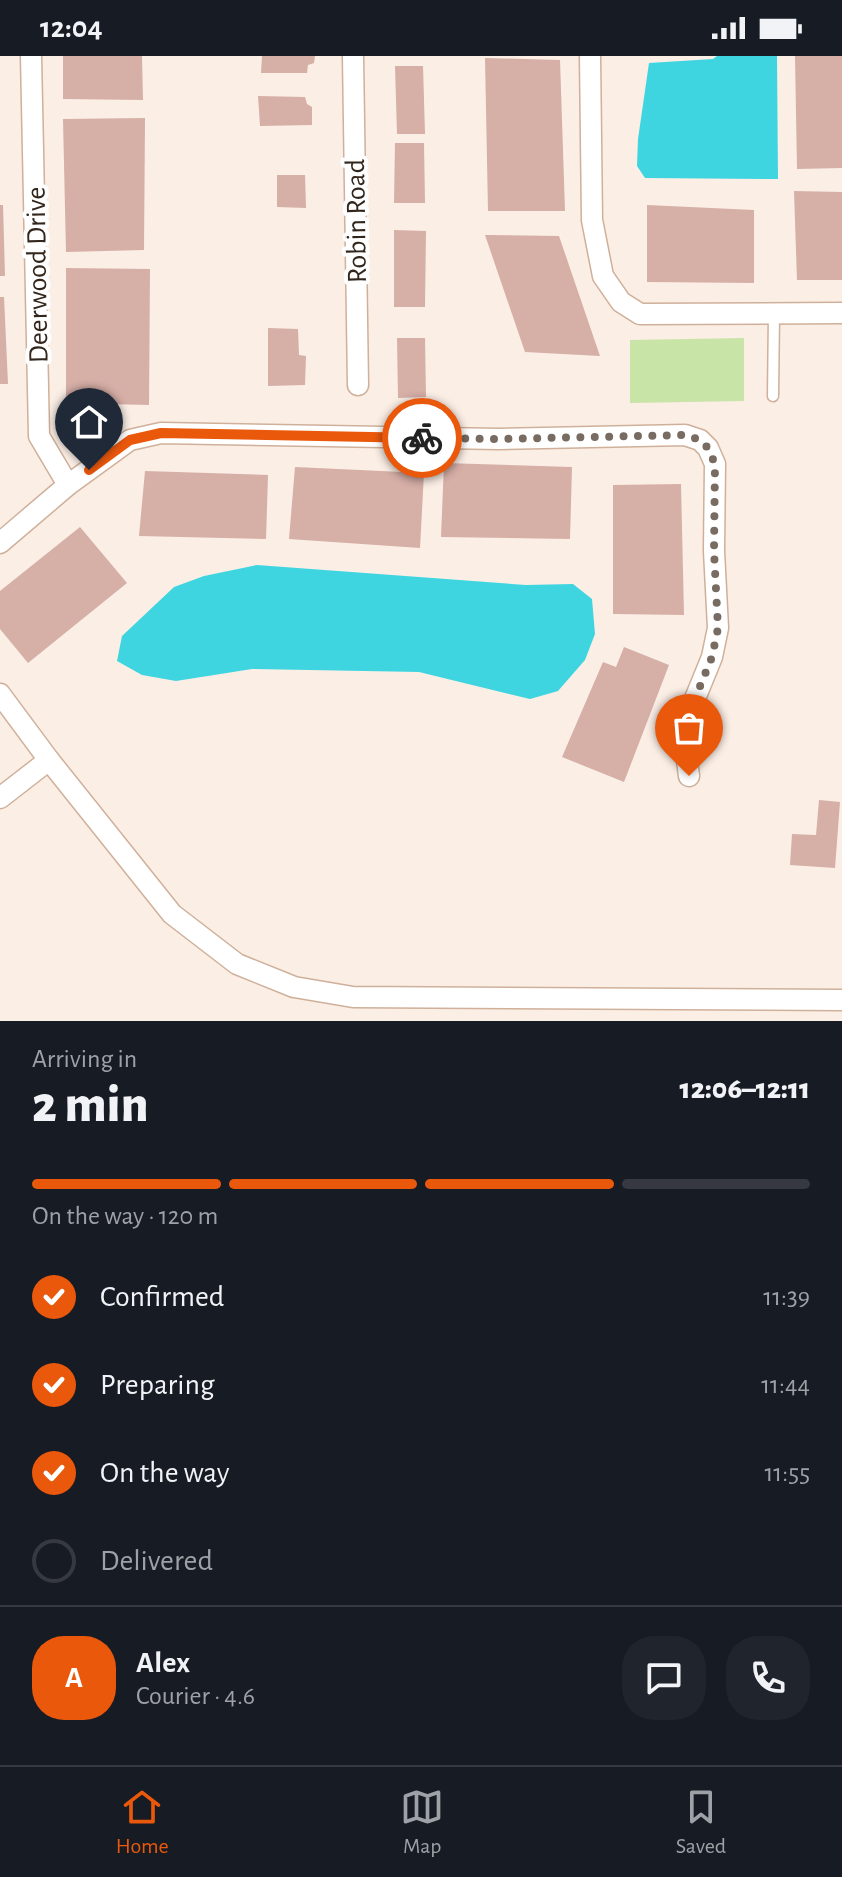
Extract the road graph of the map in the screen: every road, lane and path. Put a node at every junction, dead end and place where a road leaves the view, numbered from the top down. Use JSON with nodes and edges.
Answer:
{"nodes":[{"id":1,"x":31,"y":56,"type":"edge"},
{"id":2,"x":353,"y":56,"type":"edge"},
{"id":3,"x":590,"y":56,"type":"edge"},
{"id":4,"x":774,"y":313,"type":"junction"},
{"id":5,"x":842,"y":313,"type":"edge"},
{"id":6,"x":358,"y":385,"type":"dead end"},
{"id":7,"x":773,"y":396,"type":"dead end"},
{"id":8,"x":68,"y":485,"type":"junction"},
{"id":9,"x":0,"y":543,"type":"edge"},
{"id":10,"x":0,"y":694,"type":"edge"},
{"id":11,"x":49,"y":760,"type":"junction"},
{"id":12,"x":689,"y":776,"type":"dead end"},
{"id":13,"x":0,"y":798,"type":"edge"},
{"id":14,"x":842,"y":1000,"type":"edge"}],
"edges":[{"from":1,"to":8,"type":"street","name":"Deerwood Drive"},
{"from":2,"to":6,"type":"street","name":"Robin Road"},
{"from":3,"to":4,"type":"street"},
{"from":4,"to":5,"type":"street"},
{"from":4,"to":7,"type":"lane"},
{"from":8,"to":9,"type":"street"},
{"from":8,"to":12,"type":"street"},
{"from":10,"to":11,"type":"street"},
{"from":11,"to":13,"type":"street"},
{"from":11,"to":14,"type":"street"}]}
